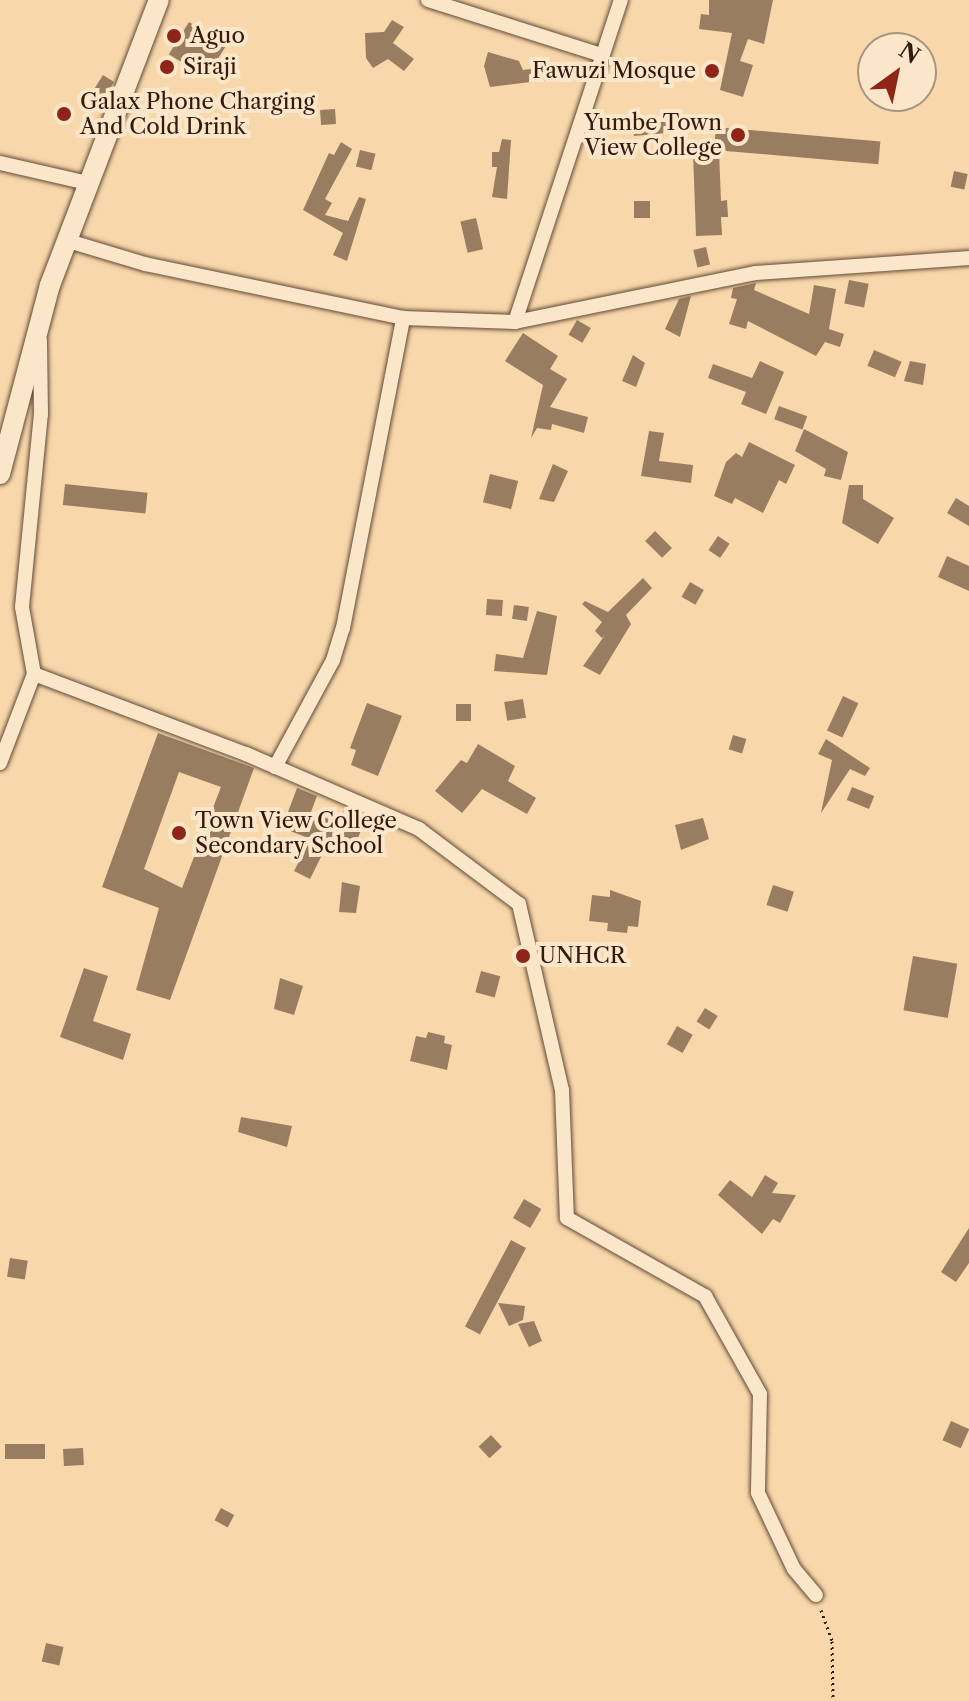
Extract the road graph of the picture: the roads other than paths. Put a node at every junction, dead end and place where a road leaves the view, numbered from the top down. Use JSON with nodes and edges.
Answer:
{"nodes":[{"id":1,"x":159,"y":0,"type":"edge"},
{"id":2,"x":428,"y":0,"type":"edge"},
{"id":3,"x":621,"y":0,"type":"edge"},
{"id":4,"x":601,"y":55,"type":"junction"},
{"id":5,"x":0,"y":163,"type":"edge"},
{"id":6,"x":87,"y":183,"type":"junction"},
{"id":7,"x":65,"y":240,"type":"junction"},
{"id":8,"x":969,"y":258,"type":"edge"},
{"id":9,"x":403,"y":318,"type":"junction"},
{"id":10,"x":40,"y":319,"type":"junction"},
{"id":11,"x":515,"y":322,"type":"junction"},
{"id":12,"x":0,"y":474,"type":"edge"},
{"id":13,"x":34,"y":674,"type":"junction"},
{"id":14,"x":0,"y":763,"type":"edge"},
{"id":15,"x":275,"y":767,"type":"junction"},
{"id":16,"x":816,"y":1595,"type":"road end"}],
"edges":[{"from":1,"to":6,"type":"main road"},
{"from":2,"to":4,"type":"street"},
{"from":3,"to":4,"type":"street"},
{"from":4,"to":11,"type":"street"},
{"from":5,"to":6,"type":"street"},
{"from":6,"to":7,"type":"main road"},
{"from":7,"to":9,"type":"street"},
{"from":7,"to":10,"type":"main road"},
{"from":8,"to":11,"type":"street"},
{"from":9,"to":11,"type":"street"},
{"from":9,"to":15,"type":"street"},
{"from":10,"to":12,"type":"main road"},
{"from":10,"to":13,"type":"street"},
{"from":13,"to":14,"type":"street"},
{"from":13,"to":15,"type":"street"},
{"from":15,"to":16,"type":"street"}]}
